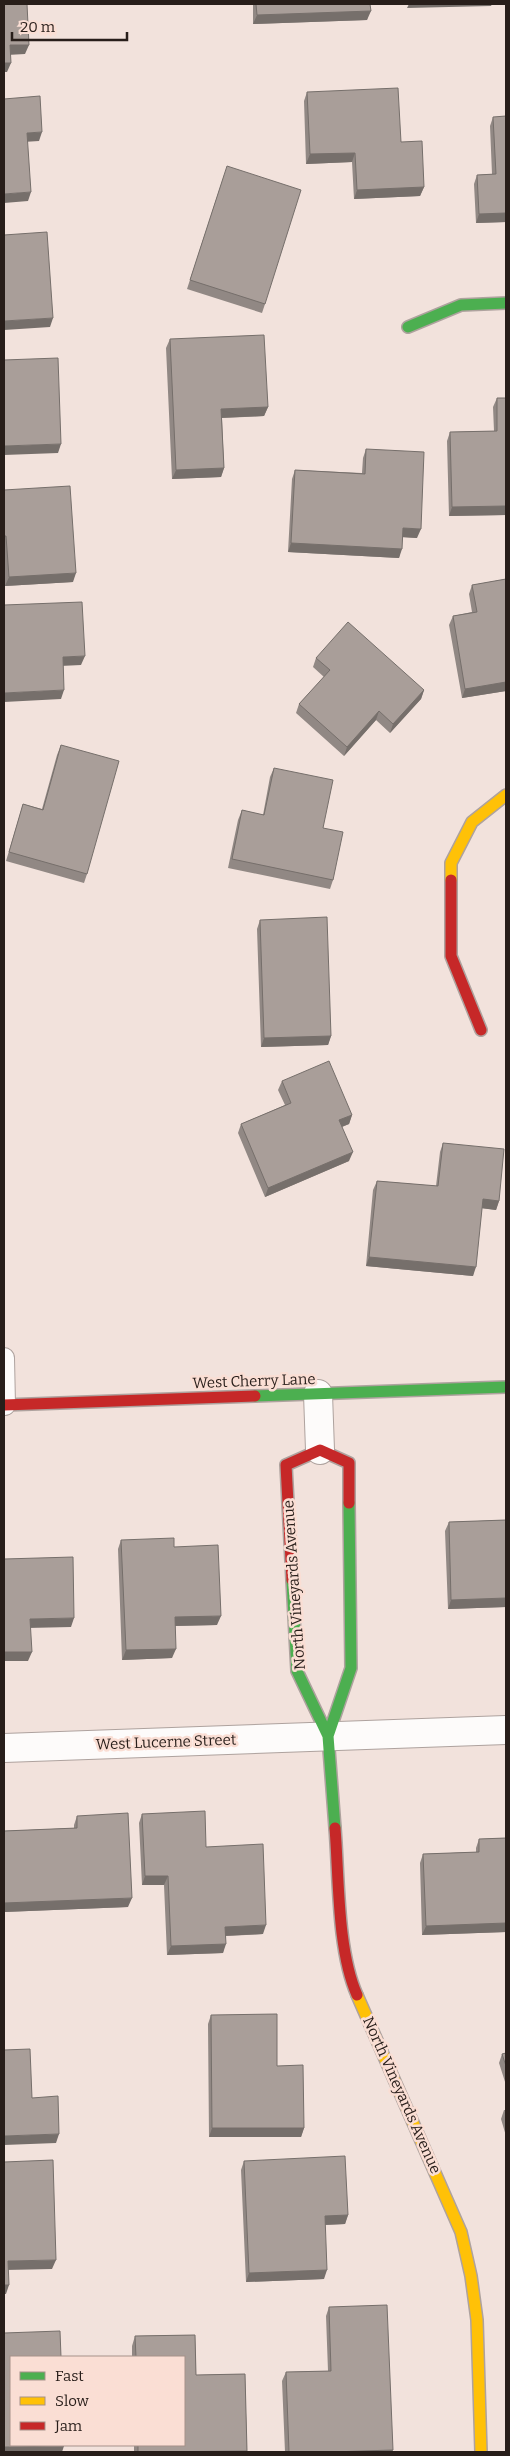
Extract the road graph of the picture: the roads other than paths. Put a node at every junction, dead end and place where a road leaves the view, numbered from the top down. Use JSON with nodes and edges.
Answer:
{"nodes":[{"id":1,"x":506,"y":304,"type":"edge"},
{"id":2,"x":408,"y":327,"type":"dead end"},
{"id":3,"x":506,"y":795,"type":"edge"},
{"id":4,"x":481,"y":1030,"type":"dead end"},
{"id":5,"x":4,"y":1358,"type":"edge"},
{"id":6,"x":506,"y":1387,"type":"edge"},
{"id":7,"x":318,"y":1394,"type":"junction"},
{"id":8,"x":5,"y":1405,"type":"edge"},
{"id":9,"x":320,"y":1450,"type":"junction"},
{"id":10,"x":506,"y":1730,"type":"edge"},
{"id":11,"x":328,"y":1736,"type":"junction"},
{"id":12,"x":4,"y":1748,"type":"edge"},
{"id":13,"x":481,"y":2452,"type":"edge"}],
"edges":[{"from":1,"to":2,"type":"street"},
{"from":3,"to":4,"type":"street"},
{"from":5,"to":8,"type":"lane"},
{"from":6,"to":7,"type":"street","name":"West Cherry Lane"},
{"from":7,"to":8,"type":"street","name":"West Cherry Lane"},
{"from":7,"to":9,"type":"street"},
{"from":9,"to":11,"type":"street","name":"North Vineyards Avenue"},
{"from":9,"to":11,"type":"street","name":"North Vineyards Avenue"},
{"from":10,"to":11,"type":"street"},
{"from":11,"to":12,"type":"street","name":"West Lucerne Street"},
{"from":11,"to":13,"type":"street","name":"North Vineyards Avenue"}]}
